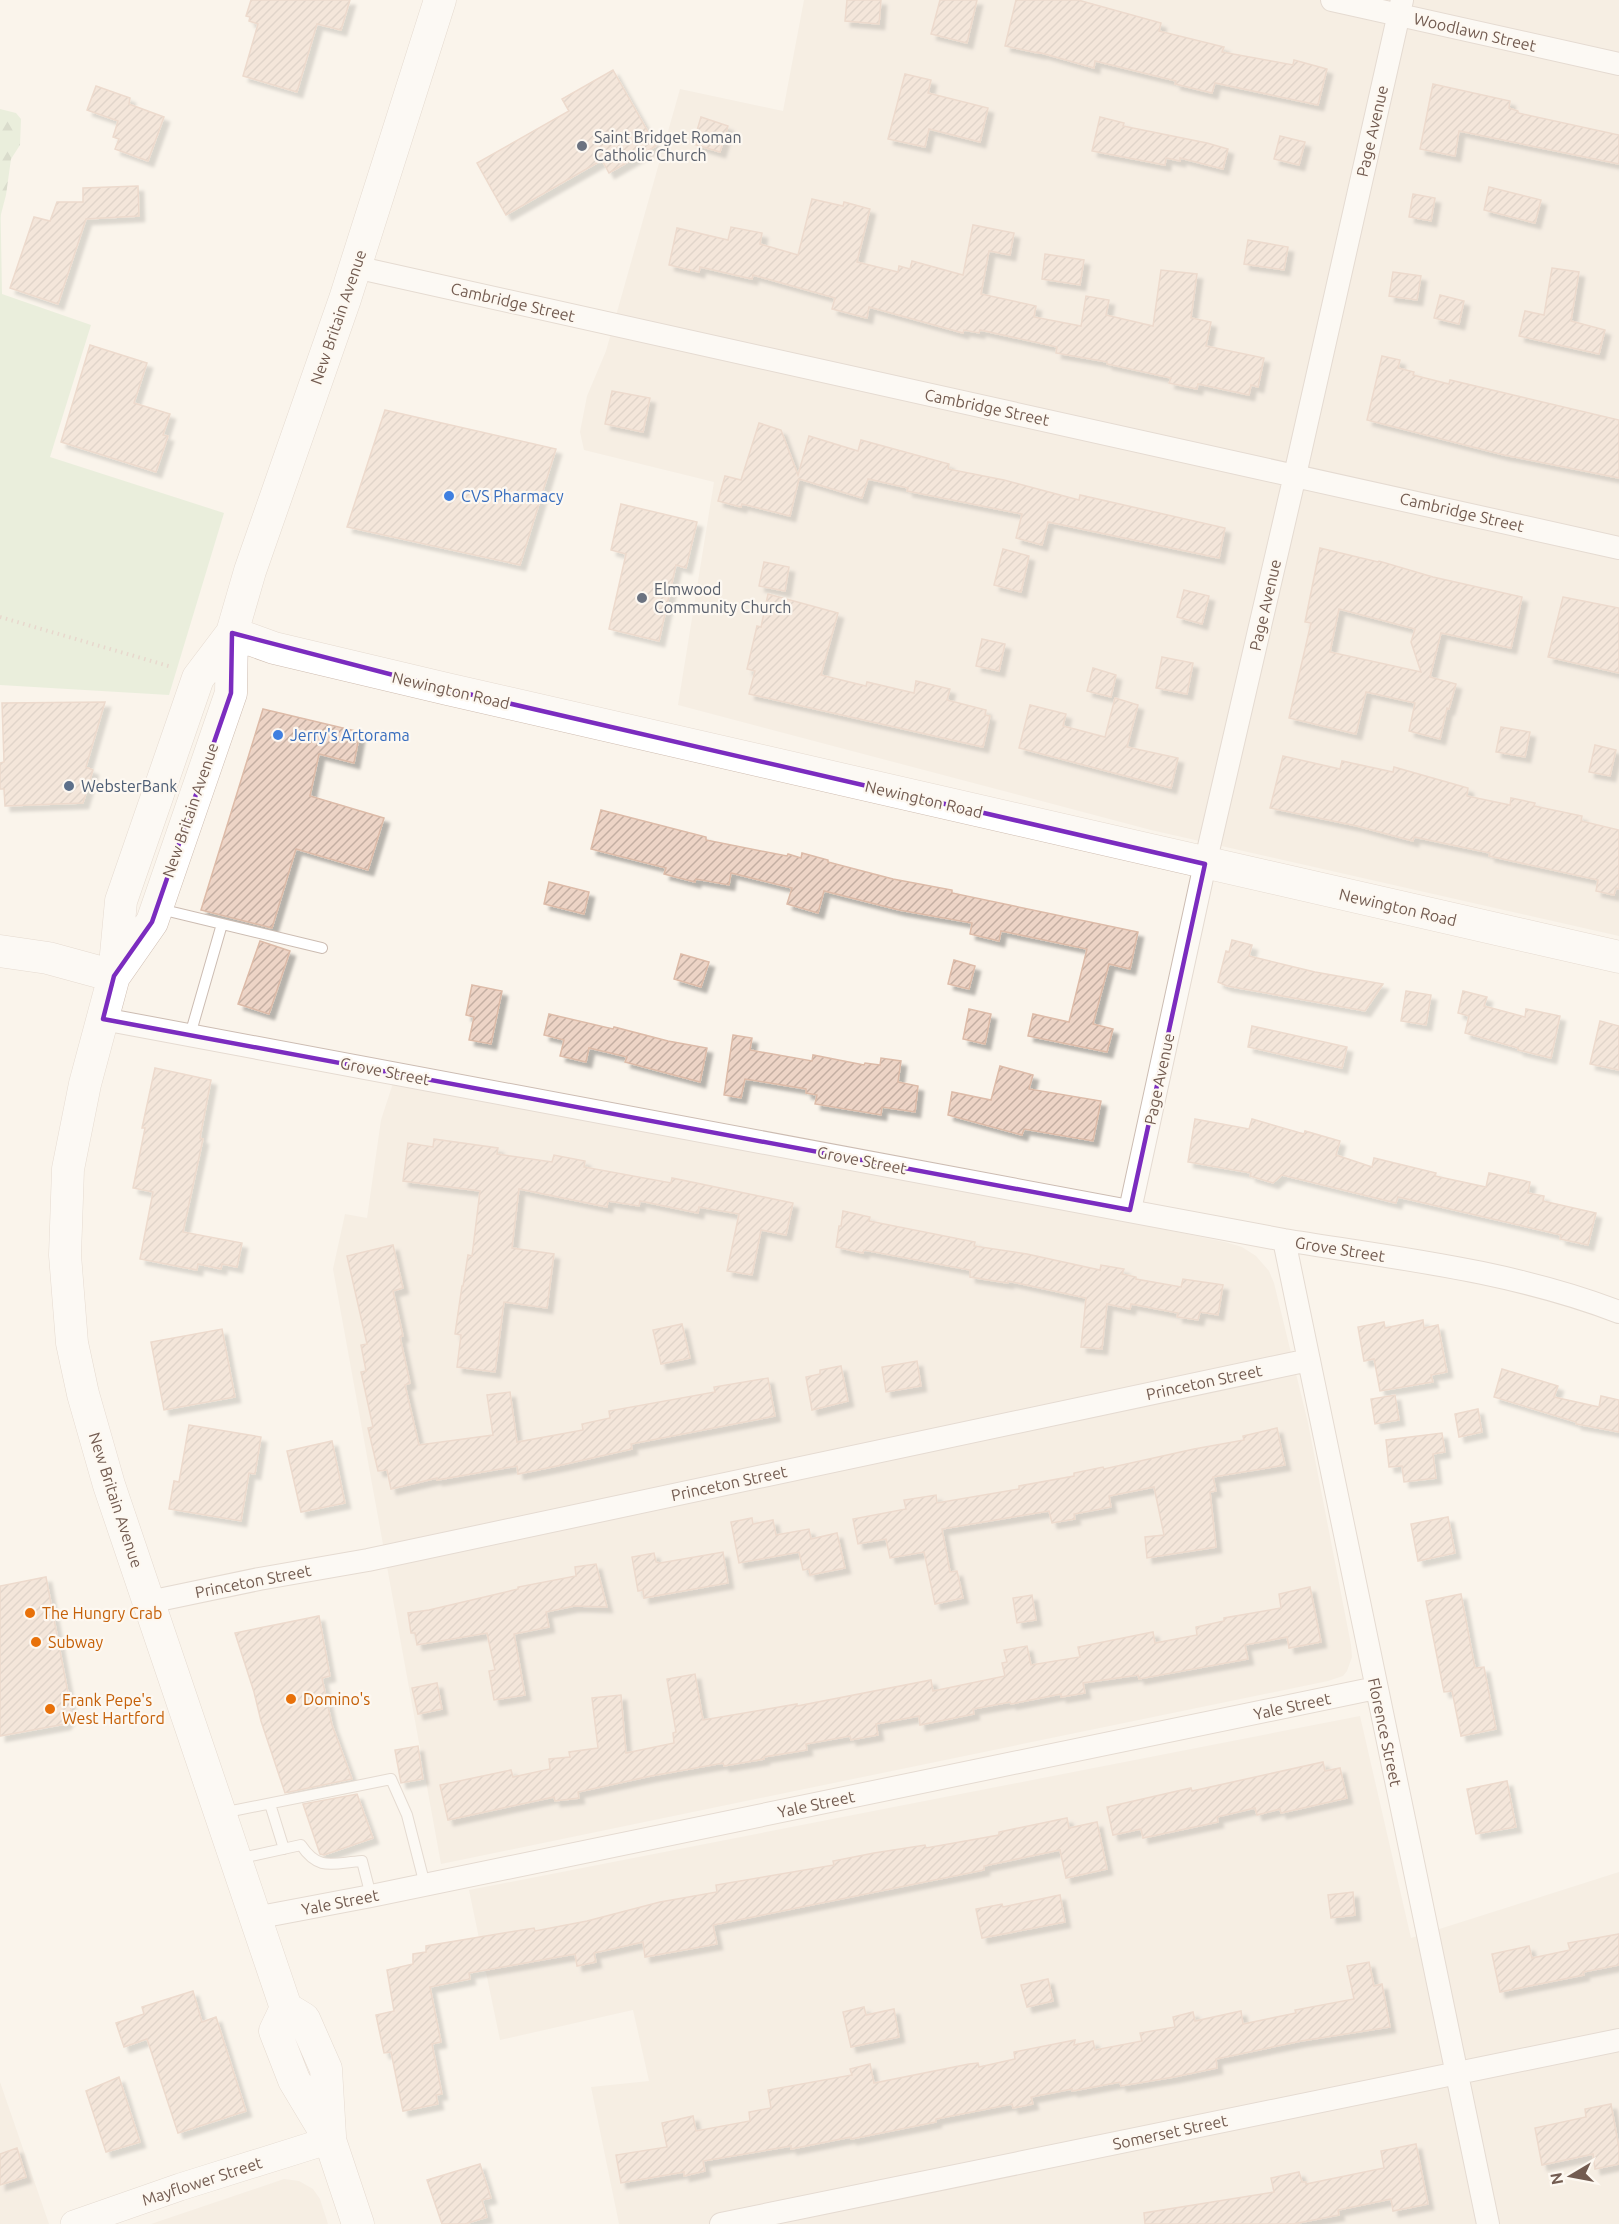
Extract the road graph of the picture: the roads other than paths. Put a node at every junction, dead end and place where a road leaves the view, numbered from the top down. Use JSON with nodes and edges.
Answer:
{"nodes":[{"id":1,"x":440,"y":0,"type":"edge"},
{"id":2,"x":1332,"y":0,"type":"edge"},
{"id":3,"x":1400,"y":7,"type":"edge"},
{"id":4,"x":1619,"y":64,"type":"edge"},
{"id":5,"x":356,"y":267,"type":"junction"},
{"id":6,"x":1295,"y":475,"type":"junction"},
{"id":7,"x":1619,"y":548,"type":"edge"},
{"id":8,"x":232,"y":633,"type":"junction"},
{"id":9,"x":1204,"y":864,"type":"junction"},
{"id":10,"x":157,"y":908,"type":"junction"},
{"id":11,"x":222,"y":924,"type":"junction"},
{"id":12,"x":322,"y":948,"type":"dead end"},
{"id":13,"x":0,"y":951,"type":"edge"},
{"id":14,"x":1619,"y":957,"type":"edge"},
{"id":15,"x":114,"y":976,"type":"junction"},
{"id":16,"x":103,"y":1019,"type":"junction"},
{"id":17,"x":190,"y":1035,"type":"junction"},
{"id":18,"x":1130,"y":1210,"type":"junction"},
{"id":19,"x":1284,"y":1240,"type":"junction"},
{"id":20,"x":1619,"y":1312,"type":"edge"},
{"id":21,"x":1309,"y":1360,"type":"junction"},
{"id":22,"x":149,"y":1602,"type":"junction"},
{"id":23,"x":1376,"y":1688,"type":"junction"},
{"id":24,"x":270,"y":1804,"type":"junction"},
{"id":25,"x":219,"y":1814,"type":"junction"},
{"id":26,"x":284,"y":1849,"type":"junction"},
{"id":27,"x":235,"y":1860,"type":"junction"},
{"id":28,"x":425,"y":1885,"type":"junction"},
{"id":29,"x":371,"y":1896,"type":"junction"},
{"id":30,"x":255,"y":1918,"type":"junction"},
{"id":31,"x":1619,"y":2040,"type":"edge"},
{"id":32,"x":1457,"y":2074,"type":"junction"},
{"id":33,"x":330,"y":2140,"type":"junction"},
{"id":34,"x":74,"y":2224,"type":"edge"},
{"id":35,"x":358,"y":2224,"type":"edge"},
{"id":36,"x":721,"y":2224,"type":"edge"},
{"id":37,"x":1488,"y":2224,"type":"edge"}],
"edges":[{"from":1,"to":5,"type":"main road","name":"New Britain Avenue"},
{"from":2,"to":3,"type":"street","name":"Woodlawn Street"},
{"from":3,"to":4,"type":"street","name":"Woodlawn Street"},
{"from":3,"to":6,"type":"street","name":"Page Avenue"},
{"from":5,"to":6,"type":"street","name":"Cambridge Street"},
{"from":5,"to":8,"type":"main road","name":"New Britain Avenue"},
{"from":6,"to":7,"type":"street","name":"Cambridge Street"},
{"from":6,"to":9,"type":"street","name":"Page Avenue"},
{"from":8,"to":9,"type":"main road","name":"Newington Road"},
{"from":8,"to":10,"type":"main road","name":"New Britain Avenue"},
{"from":8,"to":15,"type":"main road","name":"New Britain Avenue"},
{"from":9,"to":14,"type":"main road","name":"Newington Road"},
{"from":9,"to":18,"type":"street","name":"Page Avenue"},
{"from":10,"to":11,"type":"lane"},
{"from":10,"to":15,"type":"main road","name":"New Britain Avenue"},
{"from":11,"to":12,"type":"lane"},
{"from":11,"to":17,"type":"lane"},
{"from":13,"to":15,"type":"main road"},
{"from":15,"to":16,"type":"main road","name":"New Britain Avenue"},
{"from":16,"to":17,"type":"street","name":"Grove Street"},
{"from":16,"to":22,"type":"main road","name":"New Britain Avenue"},
{"from":17,"to":18,"type":"street","name":"Grove Street"},
{"from":18,"to":19,"type":"street","name":"Grove Street"},
{"from":19,"to":20,"type":"street","name":"Grove Street"},
{"from":19,"to":21,"type":"street","name":"Florence Street"},
{"from":21,"to":22,"type":"street","name":"Princeton Street"},
{"from":21,"to":23,"type":"street","name":"Florence Street"},
{"from":22,"to":25,"type":"main road","name":"New Britain Avenue"},
{"from":23,"to":28,"type":"street","name":"Yale Street"},
{"from":23,"to":32,"type":"street","name":"Florence Street"},
{"from":24,"to":25,"type":"lane"},
{"from":24,"to":26,"type":"lane"},
{"from":24,"to":28,"type":"lane"},
{"from":25,"to":27,"type":"main road","name":"New Britain Avenue"},
{"from":26,"to":27,"type":"lane"},
{"from":26,"to":29,"type":"lane"},
{"from":27,"to":30,"type":"main road","name":"New Britain Avenue"},
{"from":28,"to":29,"type":"street","name":"Yale Street"},
{"from":29,"to":30,"type":"street","name":"Yale Street"},
{"from":30,"to":33,"type":"main road","name":"New Britain Avenue"},
{"from":31,"to":32,"type":"street","name":"Somerset Street"},
{"from":32,"to":36,"type":"street","name":"Somerset Street"},
{"from":32,"to":37,"type":"street","name":"Florence Street"},
{"from":33,"to":34,"type":"street","name":"Mayflower Street"},
{"from":33,"to":35,"type":"main road","name":"New Britain Avenue"}]}
